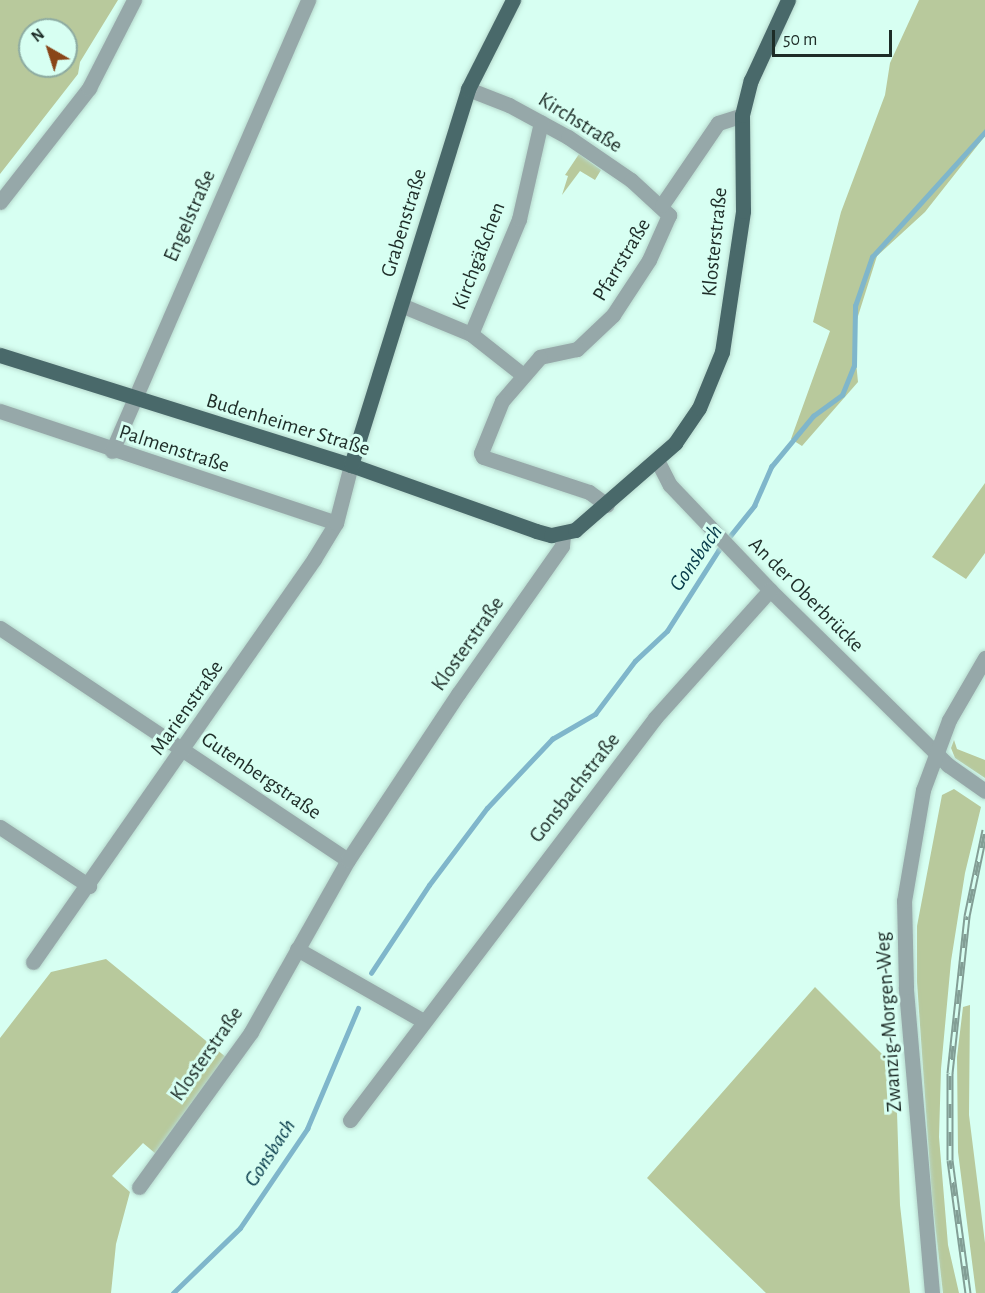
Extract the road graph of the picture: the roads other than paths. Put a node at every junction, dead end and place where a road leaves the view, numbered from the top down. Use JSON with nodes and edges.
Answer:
{"nodes":[{"id":1,"x":134,"y":0,"type":"edge"},
{"id":2,"x":308,"y":0,"type":"edge"},
{"id":3,"x":513,"y":0,"type":"edge"},
{"id":4,"x":788,"y":0,"type":"edge"},
{"id":5,"x":468,"y":89,"type":"junction"},
{"id":6,"x":742,"y":115,"type":"junction"},
{"id":7,"x":541,"y":122,"type":"junction"},
{"id":8,"x":0,"y":202,"type":"edge"},
{"id":9,"x":662,"y":205,"type":"junction"},
{"id":10,"x":401,"y":305,"type":"junction"},
{"id":11,"x":471,"y":334,"type":"junction"},
{"id":12,"x":0,"y":355,"type":"edge"},
{"id":13,"x":523,"y":375,"type":"junction"},
{"id":14,"x":132,"y":399,"type":"junction"},
{"id":15,"x":0,"y":411,"type":"edge"},
{"id":16,"x":112,"y":451,"type":"junction"},
{"id":17,"x":657,"y":460,"type":"junction"},
{"id":18,"x":351,"y":465,"type":"junction"},
{"id":19,"x":607,"y":505,"type":"junction"},
{"id":20,"x":336,"y":523,"type":"junction"},
{"id":21,"x":563,"y":534,"type":"junction"},
{"id":22,"x":770,"y":590,"type":"junction"},
{"id":23,"x":0,"y":628,"type":"edge"},
{"id":24,"x":985,"y":657,"type":"edge"},
{"id":25,"x":184,"y":749,"type":"junction"},
{"id":26,"x":935,"y":752,"type":"junction"},
{"id":27,"x":985,"y":791,"type":"edge"},
{"id":28,"x":0,"y":827,"type":"edge"},
{"id":29,"x":348,"y":860,"type":"junction"},
{"id":30,"x":89,"y":886,"type":"junction"},
{"id":31,"x":297,"y":949,"type":"junction"},
{"id":32,"x":33,"y":962,"type":"dead end"},
{"id":33,"x":423,"y":1021,"type":"junction"},
{"id":34,"x":350,"y":1120,"type":"dead end"},
{"id":35,"x":140,"y":1187,"type":"dead end"},
{"id":36,"x":932,"y":1293,"type":"edge"}],
"edges":[{"from":1,"to":8,"type":"street"},
{"from":2,"to":14,"type":"street","name":"Engelstraße"},
{"from":3,"to":5,"type":"main road","name":"Grabenstraße"},
{"from":4,"to":6,"type":"main road","name":"Klosterstraße"},
{"from":5,"to":7,"type":"street","name":"Kirchstraße"},
{"from":5,"to":10,"type":"main road","name":"Grabenstraße"},
{"from":6,"to":9,"type":"street","name":"Pfarrstraße"},
{"from":6,"to":17,"type":"main road","name":"Klosterstraße"},
{"from":7,"to":9,"type":"street","name":"Kirchstraße"},
{"from":7,"to":11,"type":"street","name":"Kirchgäßchen"},
{"from":9,"to":13,"type":"street","name":"Pfarrstraße"},
{"from":10,"to":11,"type":"street"},
{"from":10,"to":18,"type":"main road","name":"Grabenstraße"},
{"from":11,"to":13,"type":"street"},
{"from":12,"to":14,"type":"main road","name":"Budenheimer Straße"},
{"from":13,"to":19,"type":"street"},
{"from":14,"to":16,"type":"street","name":"Engelstraße"},
{"from":14,"to":18,"type":"main road","name":"Budenheimer Straße"},
{"from":15,"to":16,"type":"street","name":"Palmenstraße"},
{"from":16,"to":20,"type":"street","name":"Palmenstraße"},
{"from":17,"to":19,"type":"main road","name":"Klosterstraße"},
{"from":17,"to":22,"type":"street","name":"An der Oberbrücke"},
{"from":18,"to":20,"type":"street","name":"Marienstraße"},
{"from":18,"to":21,"type":"main road","name":"Budenheimer Straße"},
{"from":19,"to":21,"type":"main road","name":"Klosterstraße"},
{"from":20,"to":25,"type":"street","name":"Marienstraße"},
{"from":21,"to":29,"type":"street","name":"Klosterstraße"},
{"from":22,"to":26,"type":"street","name":"An der Oberbrücke"},
{"from":22,"to":33,"type":"street","name":"Gonsbachstraße"},
{"from":23,"to":25,"type":"street","name":"Gutenbergstraße"},
{"from":24,"to":26,"type":"street","name":"Zwanzig-Morgen-Weg"},
{"from":25,"to":29,"type":"street","name":"Gutenbergstraße"},
{"from":25,"to":30,"type":"street","name":"Marienstraße"},
{"from":26,"to":27,"type":"street","name":"An der Oberbrücke"},
{"from":26,"to":36,"type":"street","name":"Zwanzig-Morgen-Weg"},
{"from":28,"to":30,"type":"street"},
{"from":29,"to":31,"type":"street","name":"Klosterstraße"},
{"from":30,"to":32,"type":"street","name":"Marienstraße"},
{"from":31,"to":33,"type":"street"},
{"from":31,"to":35,"type":"street","name":"Klosterstraße"},
{"from":33,"to":34,"type":"street","name":"Gonsbachstraße"}]}
